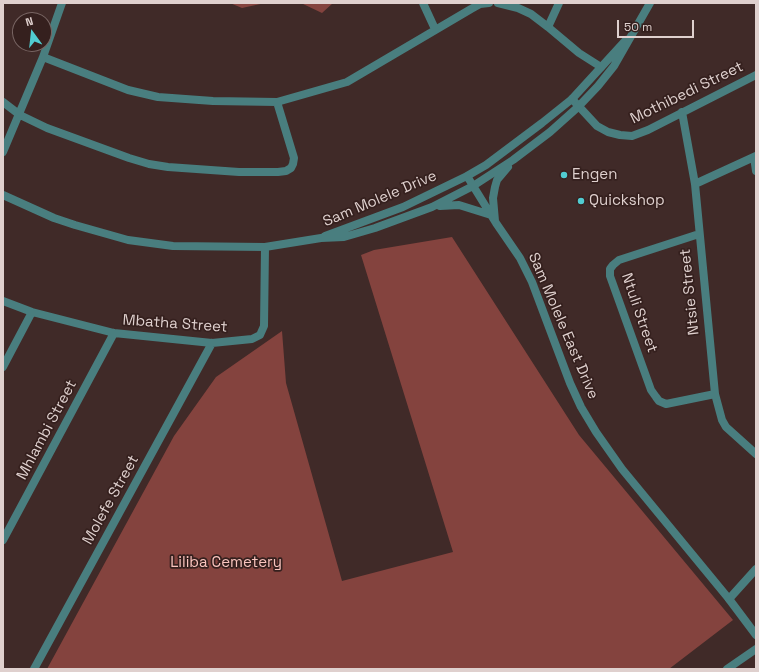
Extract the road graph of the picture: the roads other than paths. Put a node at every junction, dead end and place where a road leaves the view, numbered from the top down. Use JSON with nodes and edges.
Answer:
{"nodes":[{"id":1,"x":62,"y":3,"type":"edge"},
{"id":2,"x":423,"y":3,"type":"edge"},
{"id":3,"x":489,"y":3,"type":"edge"},
{"id":4,"x":498,"y":3,"type":"edge"},
{"id":5,"x":559,"y":3,"type":"edge"},
{"id":6,"x":650,"y":3,"type":"edge"},
{"id":7,"x":548,"y":27,"type":"junction"},
{"id":8,"x":435,"y":29,"type":"junction"},
{"id":9,"x":633,"y":32,"type":"junction"},
{"id":10,"x":43,"y":57,"type":"junction"},
{"id":11,"x":601,"y":67,"type":"junction"},
{"id":12,"x":756,"y":75,"type":"edge"},
{"id":13,"x":572,"y":99,"type":"junction"},
{"id":14,"x":3,"y":102,"type":"edge"},
{"id":15,"x":277,"y":102,"type":"junction"},
{"id":16,"x":578,"y":107,"type":"junction"},
{"id":17,"x":682,"y":112,"type":"junction"},
{"id":18,"x":20,"y":115,"type":"junction"},
{"id":19,"x":3,"y":152,"type":"edge"},
{"id":20,"x":755,"y":157,"type":"edge"},
{"id":21,"x":513,"y":160,"type":"junction"},
{"id":22,"x":756,"y":171,"type":"edge"},
{"id":23,"x":467,"y":176,"type":"junction"},
{"id":24,"x":695,"y":184,"type":"junction"},
{"id":25,"x":473,"y":186,"type":"junction"},
{"id":26,"x":3,"y":195,"type":"edge"},
{"id":27,"x":432,"y":207,"type":"junction"},
{"id":28,"x":491,"y":215,"type":"junction"},
{"id":29,"x":496,"y":223,"type":"junction"},
{"id":30,"x":699,"y":234,"type":"junction"},
{"id":31,"x":321,"y":238,"type":"junction"},
{"id":32,"x":265,"y":247,"type":"junction"},
{"id":33,"x":3,"y":301,"type":"edge"},
{"id":34,"x":32,"y":312,"type":"junction"},
{"id":35,"x":114,"y":333,"type":"junction"},
{"id":36,"x":212,"y":344,"type":"junction"},
{"id":37,"x":3,"y":367,"type":"edge"},
{"id":38,"x":715,"y":394,"type":"junction"},
{"id":39,"x":756,"y":454,"type":"edge"},
{"id":40,"x":3,"y":540,"type":"edge"},
{"id":41,"x":756,"y":569,"type":"edge"},
{"id":42,"x":729,"y":599,"type":"junction"},
{"id":43,"x":756,"y":635,"type":"edge"},
{"id":44,"x":756,"y":649,"type":"edge"},
{"id":45,"x":34,"y":669,"type":"edge"},
{"id":46,"x":727,"y":669,"type":"edge"}],
"edges":[{"from":1,"to":10,"type":"street"},
{"from":2,"to":8,"type":"street"},
{"from":3,"to":8,"type":"street"},
{"from":4,"to":7,"type":"street"},
{"from":5,"to":7,"type":"street"},
{"from":6,"to":9,"type":"street","name":"Sam Molele Drive"},
{"from":7,"to":11,"type":"street"},
{"from":8,"to":15,"type":"street"},
{"from":9,"to":11,"type":"street","name":"Sam Molele Drive"},
{"from":9,"to":16,"type":"street","name":"Sam Molele Drive"},
{"from":10,"to":15,"type":"street"},
{"from":10,"to":18,"type":"street"},
{"from":11,"to":13,"type":"street","name":"Sam Molele Drive"},
{"from":12,"to":17,"type":"street","name":"Mothibedi Street"},
{"from":13,"to":16,"type":"street","name":"Mothibedi Street"},
{"from":13,"to":23,"type":"street","name":"Sam Molele Drive"},
{"from":14,"to":18,"type":"street"},
{"from":15,"to":18,"type":"street"},
{"from":16,"to":17,"type":"street","name":"Mothibedi Street"},
{"from":16,"to":21,"type":"street","name":"Sam Molele Drive"},
{"from":17,"to":24,"type":"street","name":"Ntsie Street"},
{"from":18,"to":19,"type":"street"},
{"from":20,"to":22,"type":"street"},
{"from":20,"to":24,"type":"street"},
{"from":21,"to":25,"type":"street","name":"Sam Molele Drive"},
{"from":21,"to":29,"type":"street"},
{"from":23,"to":25,"type":"street","name":"Sam Molele East Drive"},
{"from":23,"to":31,"type":"street","name":"Sam Molele Drive"},
{"from":24,"to":30,"type":"street","name":"Ntsie Street"},
{"from":25,"to":27,"type":"street","name":"Sam Molele Drive"},
{"from":25,"to":28,"type":"street","name":"Sam Molele East Drive"},
{"from":26,"to":32,"type":"street","name":"Sam Molele Drive"},
{"from":27,"to":28,"type":"street"},
{"from":27,"to":31,"type":"street","name":"Sam Molele Drive"},
{"from":28,"to":29,"type":"street","name":"Sam Molele East Drive"},
{"from":29,"to":42,"type":"street","name":"Sam Molele East Drive"},
{"from":30,"to":38,"type":"street","name":"Ntsie Street"},
{"from":30,"to":38,"type":"street","name":"Ntuli Street"},
{"from":31,"to":32,"type":"street","name":"Sam Molele Drive"},
{"from":32,"to":36,"type":"street","name":"Mbatha Street"},
{"from":33,"to":34,"type":"street","name":"Mbatha Street"},
{"from":34,"to":35,"type":"street","name":"Mbatha Street"},
{"from":34,"to":37,"type":"street"},
{"from":35,"to":36,"type":"street","name":"Mbatha Street"},
{"from":35,"to":40,"type":"street","name":"Mhlambi Street"},
{"from":36,"to":45,"type":"street","name":"Molefe Street"},
{"from":38,"to":39,"type":"street","name":"Ntsie Street"},
{"from":41,"to":42,"type":"street"},
{"from":42,"to":43,"type":"street","name":"Sam Molele East Drive"},
{"from":44,"to":46,"type":"street"}]}
